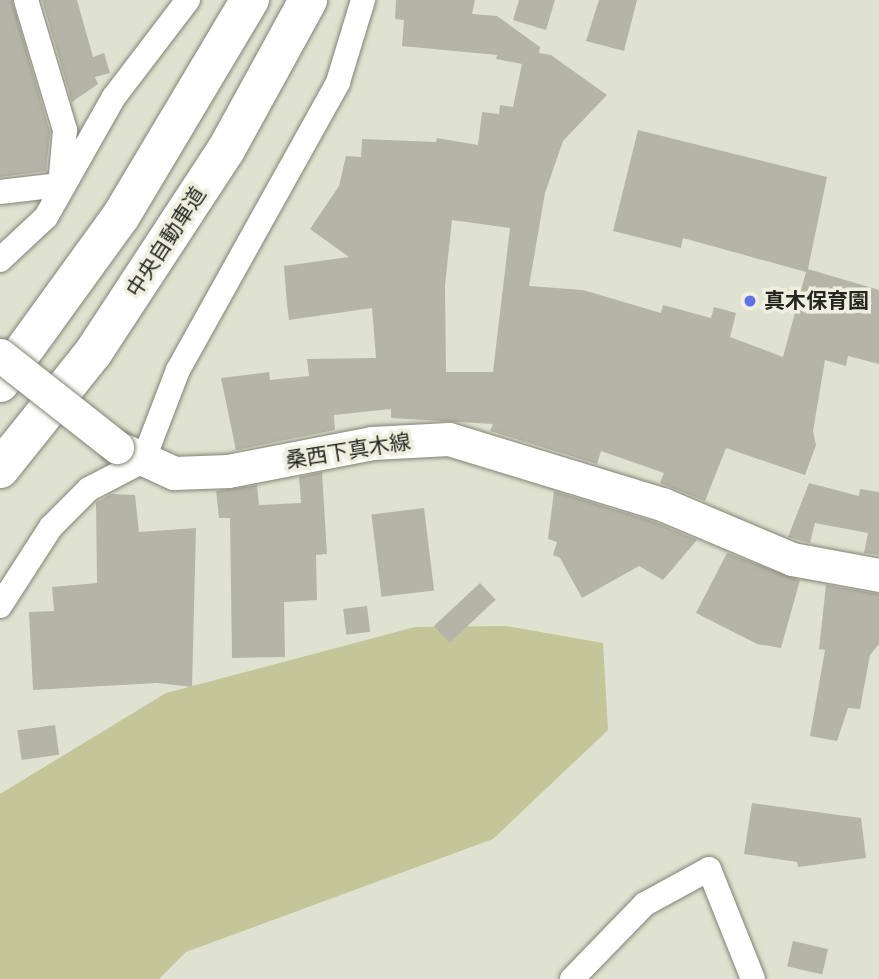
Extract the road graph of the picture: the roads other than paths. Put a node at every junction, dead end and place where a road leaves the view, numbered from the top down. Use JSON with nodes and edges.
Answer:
{"nodes":[{"id":1,"x":26,"y":0,"type":"edge"},
{"id":2,"x":188,"y":0,"type":"edge"},
{"id":3,"x":250,"y":0,"type":"edge"},
{"id":4,"x":308,"y":0,"type":"edge"},
{"id":5,"x":363,"y":0,"type":"edge"},
{"id":6,"x":60,"y":189,"type":"junction"},
{"id":7,"x":0,"y":192,"type":"edge"},
{"id":8,"x":0,"y":260,"type":"edge"},
{"id":9,"x":0,"y":355,"type":"edge"},
{"id":10,"x":0,"y":383,"type":"edge"},
{"id":11,"x":130,"y":454,"type":"junction"},
{"id":12,"x":0,"y":469,"type":"edge"},
{"id":13,"x":879,"y":575,"type":"edge"},
{"id":14,"x":0,"y":606,"type":"edge"},
{"id":15,"x":572,"y":979,"type":"edge"},
{"id":16,"x":753,"y":979,"type":"edge"}],
"edges":[{"from":1,"to":6,"type":"street"},
{"from":2,"to":6,"type":"street"},
{"from":3,"to":10,"type":"highway"},
{"from":4,"to":12,"type":"highway","name":"中央自動車道"},
{"from":5,"to":11,"type":"street"},
{"from":6,"to":7,"type":"street"},
{"from":6,"to":8,"type":"street"},
{"from":9,"to":11,"type":"main road","name":"桑西下真木線","bridge":true},
{"from":11,"to":13,"type":"main road","name":"桑西下真木線"},
{"from":11,"to":14,"type":"street"},
{"from":15,"to":16,"type":"street"}]}
